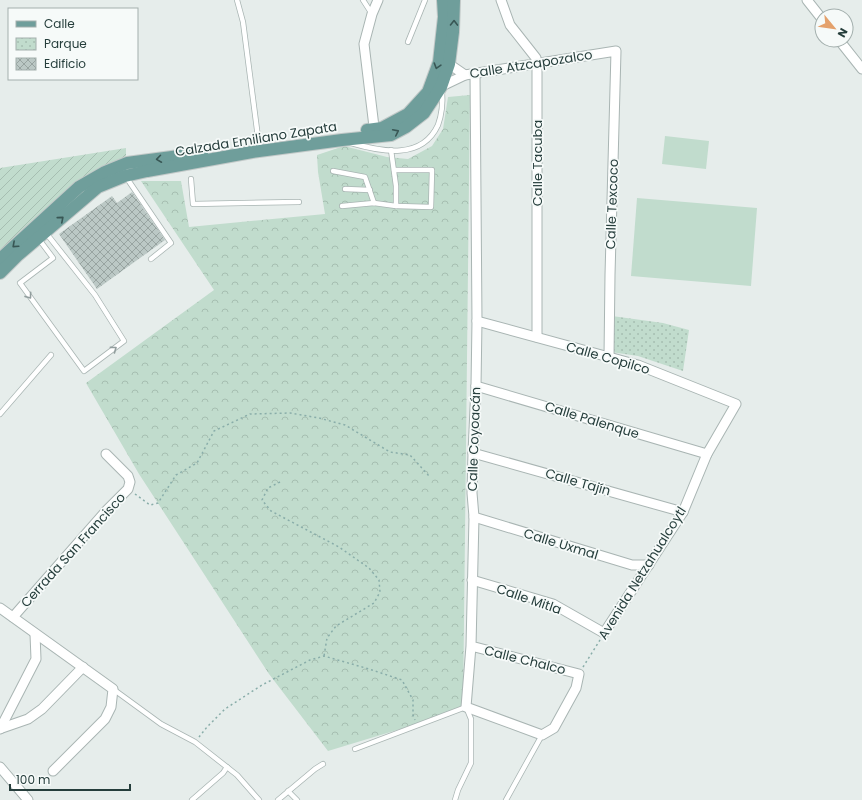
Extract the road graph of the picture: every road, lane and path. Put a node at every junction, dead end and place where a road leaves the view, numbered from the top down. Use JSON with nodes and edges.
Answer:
{"nodes":[{"id":1,"x":237,"y":0,"type":"edge"},
{"id":2,"x":363,"y":0,"type":"edge"},
{"id":3,"x":378,"y":0,"type":"edge"},
{"id":4,"x":425,"y":0,"type":"edge"},
{"id":5,"x":443,"y":0,"type":"edge"},
{"id":6,"x":454,"y":0,"type":"edge"},
{"id":7,"x":498,"y":0,"type":"edge"},
{"id":8,"x":807,"y":0,"type":"edge"},
{"id":9,"x":814,"y":9,"type":"edge"},
{"id":10,"x":372,"y":14,"type":"junction"},
{"id":11,"x":408,"y":42,"type":"dead end"},
{"id":12,"x":845,"y":48,"type":"edge"},
{"id":13,"x":616,"y":51,"type":"joint"},
{"id":14,"x":449,"y":64,"type":"junction"},
{"id":15,"x":537,"y":64,"type":"junction"},
{"id":16,"x":862,"y":69,"type":"edge"},
{"id":17,"x":475,"y":74,"type":"junction"},
{"id":18,"x":465,"y":75,"type":"junction"},
{"id":19,"x":441,"y":87,"type":"junction"},
{"id":20,"x":376,"y":138,"type":"junction"},
{"id":21,"x":259,"y":145,"type":"junction"},
{"id":22,"x":391,"y":150,"type":"junction"},
{"id":23,"x":394,"y":170,"type":"junction"},
{"id":24,"x":333,"y":171,"type":"dead end"},
{"id":25,"x":124,"y":176,"type":"junction"},
{"id":26,"x":191,"y":179,"type":"dead end"},
{"id":27,"x":345,"y":189,"type":"dead end"},
{"id":28,"x":370,"y":190,"type":"junction"},
{"id":29,"x":299,"y":202,"type":"dead end"},
{"id":30,"x":374,"y":203,"type":"junction"},
{"id":31,"x":342,"y":206,"type":"dead end"},
{"id":32,"x":396,"y":206,"type":"junction"},
{"id":33,"x":42,"y":235,"type":"junction"},
{"id":34,"x":0,"y":259,"type":"edge"},
{"id":35,"x":151,"y":259,"type":"dead end"},
{"id":36,"x":0,"y":273,"type":"edge"},
{"id":37,"x":478,"y":321,"type":"junction"},
{"id":38,"x":537,"y":337,"type":"junction"},
{"id":39,"x":52,"y":355,"type":"dead end"},
{"id":40,"x":609,"y":356,"type":"junction"},
{"id":41,"x":476,"y":386,"type":"junction"},
{"id":42,"x":736,"y":404,"type":"joint"},
{"id":43,"x":0,"y":414,"type":"edge"},
{"id":44,"x":473,"y":453,"type":"junction"},
{"id":45,"x":106,"y":454,"type":"dead end"},
{"id":46,"x":707,"y":454,"type":"junction"},
{"id":47,"x":430,"y":477,"type":"dead end"},
{"id":48,"x":280,"y":482,"type":"dead end"},
{"id":49,"x":129,"y":486,"type":"junction"},
{"id":50,"x":683,"y":512,"type":"junction"},
{"id":51,"x":474,"y":518,"type":"junction"},
{"id":52,"x":649,"y":564,"type":"junction"},
{"id":53,"x":472,"y":580,"type":"junction"},
{"id":54,"x":1,"y":610,"type":"edge"},
{"id":55,"x":13,"y":617,"type":"junction"},
{"id":56,"x":604,"y":633,"type":"junction"},
{"id":57,"x":35,"y":634,"type":"junction"},
{"id":58,"x":471,"y":646,"type":"junction"},
{"id":59,"x":324,"y":656,"type":"junction"},
{"id":60,"x":83,"y":667,"type":"junction"},
{"id":61,"x":579,"y":674,"type":"junction"},
{"id":62,"x":113,"y":689,"type":"junction"},
{"id":63,"x":466,"y":708,"type":"junction"},
{"id":64,"x":418,"y":726,"type":"junction"},
{"id":65,"x":1,"y":728,"type":"edge"},
{"id":66,"x":542,"y":735,"type":"junction"},
{"id":67,"x":195,"y":742,"type":"junction"},
{"id":68,"x":355,"y":749,"type":"dead end"},
{"id":69,"x":323,"y":764,"type":"dead end"},
{"id":70,"x":0,"y":767,"type":"edge"},
{"id":71,"x":227,"y":767,"type":"junction"},
{"id":72,"x":53,"y":771,"type":"dead end"},
{"id":73,"x":288,"y":791,"type":"junction"},
{"id":74,"x":28,"y":800,"type":"edge"},
{"id":75,"x":192,"y":800,"type":"edge"},
{"id":76,"x":259,"y":800,"type":"edge"},
{"id":77,"x":278,"y":800,"type":"edge"},
{"id":78,"x":297,"y":800,"type":"edge"},
{"id":79,"x":455,"y":800,"type":"edge"},
{"id":80,"x":506,"y":800,"type":"edge"}],
"edges":[{"from":1,"to":21,"type":"lane"},
{"from":2,"to":10,"type":"lane"},
{"from":3,"to":10,"type":"street"},
{"from":4,"to":11,"type":"lane"},
{"from":5,"to":20,"type":"main road","name":"Calzada Emiliano Zapata","one_way":true},
{"from":14,"to":6,"type":"main road","name":"Calzada Emiliano Zapata","one_way":true},
{"from":7,"to":15,"type":"street","name":"Calle Tacuba"},
{"from":8,"to":9,"type":"street"},
{"from":10,"to":20,"type":"street"},
{"from":12,"to":16,"type":"street"},
{"from":13,"to":15,"type":"street","name":"Calle Atzcapozalco"},
{"from":13,"to":40,"type":"street","name":"Calle Texcoco"},
{"from":14,"to":18,"type":"street","name":"Calle Atzcapozalco"},
{"from":14,"to":19,"type":"main road","name":"Calzada Emiliano Zapata"},
{"from":15,"to":17,"type":"street","name":"Calle Atzcapozalco"},
{"from":15,"to":38,"type":"street","name":"Calle Tacuba"},
{"from":17,"to":18,"type":"street","name":"Calle Atzcapozalco"},
{"from":17,"to":37,"type":"street","name":"Calle Coyoacán"},
{"from":18,"to":19,"type":"street"},
{"from":20,"to":19,"type":"main road","name":"Calzada Emiliano Zapata","one_way":true},
{"from":19,"to":22,"type":"lane"},
{"from":20,"to":21,"type":"main road","name":"Calzada Emiliano Zapata"},
{"from":20,"to":22,"type":"lane"},
{"from":20,"to":25,"type":"main road","name":"Calzada Emiliano Zapata"},
{"from":21,"to":34,"type":"main road","name":"Calzada Emiliano Zapata","one_way":true},
{"from":22,"to":23,"type":"lane"},
{"from":23,"to":32,"type":"lane"},
{"from":23,"to":32,"type":"lane"},
{"from":24,"to":28,"type":"lane"},
{"from":33,"to":25,"type":"main road","name":"Calzada Emiliano Zapata","one_way":true},
{"from":25,"to":35,"type":"lane"},
{"from":26,"to":29,"type":"lane"},
{"from":27,"to":28,"type":"lane"},
{"from":28,"to":30,"type":"lane"},
{"from":30,"to":31,"type":"lane"},
{"from":30,"to":32,"type":"lane"},
{"from":33,"to":33,"type":"lane","one_way":true},
{"from":33,"to":36,"type":"main road","name":"Calzada Emiliano Zapata"},
{"from":37,"to":38,"type":"street","name":"Calle Copilco"},
{"from":37,"to":41,"type":"street","name":"Calle Coyoacán"},
{"from":38,"to":40,"type":"street","name":"Calle Copilco"},
{"from":39,"to":43,"type":"lane"},
{"from":40,"to":42,"type":"street","name":"Calle Copilco"},
{"from":41,"to":44,"type":"street","name":"Calle Coyoacán"},
{"from":41,"to":46,"type":"street","name":"Calle Palenque"},
{"from":42,"to":46,"type":"street","name":"Avenida Netzahualcoytl"},
{"from":44,"to":50,"type":"street","name":"Calle Tajín"},
{"from":44,"to":51,"type":"street","name":"Calle Coyoacán"},
{"from":45,"to":49,"type":"street"},
{"from":46,"to":50,"type":"street","name":"Avenida Netzahualcoytl"},
{"from":47,"to":49,"type":"path"},
{"from":48,"to":59,"type":"path"},
{"from":49,"to":55,"type":"street","name":"Cerrada San Francisco"},
{"from":50,"to":52,"type":"street","name":"Avenida Netzahualcoytl"},
{"from":51,"to":52,"type":"street","name":"Calle Uxmal"},
{"from":51,"to":53,"type":"street","name":"Calle Coyoacán"},
{"from":52,"to":56,"type":"street","name":"Avenida Netzahualcoytl"},
{"from":53,"to":56,"type":"street","name":"Calle Mitla"},
{"from":53,"to":58,"type":"street","name":"Calle Coyoacán"},
{"from":54,"to":55,"type":"street"},
{"from":55,"to":57,"type":"street"},
{"from":56,"to":61,"type":"path","name":"Avenida Netzahualcoytl"},
{"from":57,"to":60,"type":"street"},
{"from":57,"to":65,"type":"street"},
{"from":58,"to":61,"type":"street","name":"Calle Chalco"},
{"from":58,"to":63,"type":"street","name":"Calle Coyoacán"},
{"from":59,"to":64,"type":"path"},
{"from":59,"to":67,"type":"path"},
{"from":60,"to":62,"type":"street"},
{"from":60,"to":65,"type":"street"},
{"from":61,"to":66,"type":"street"},
{"from":62,"to":67,"type":"lane"},
{"from":62,"to":72,"type":"street"},
{"from":63,"to":64,"type":"lane"},
{"from":63,"to":66,"type":"street"},
{"from":63,"to":79,"type":"lane","name":"Calle Coyoacán"},
{"from":64,"to":68,"type":"lane"},
{"from":66,"to":80,"type":"lane"},
{"from":67,"to":71,"type":"lane"},
{"from":69,"to":73,"type":"lane"},
{"from":70,"to":74,"type":"street"},
{"from":71,"to":75,"type":"lane"},
{"from":71,"to":76,"type":"lane"},
{"from":73,"to":77,"type":"lane"},
{"from":73,"to":78,"type":"lane"}]}
